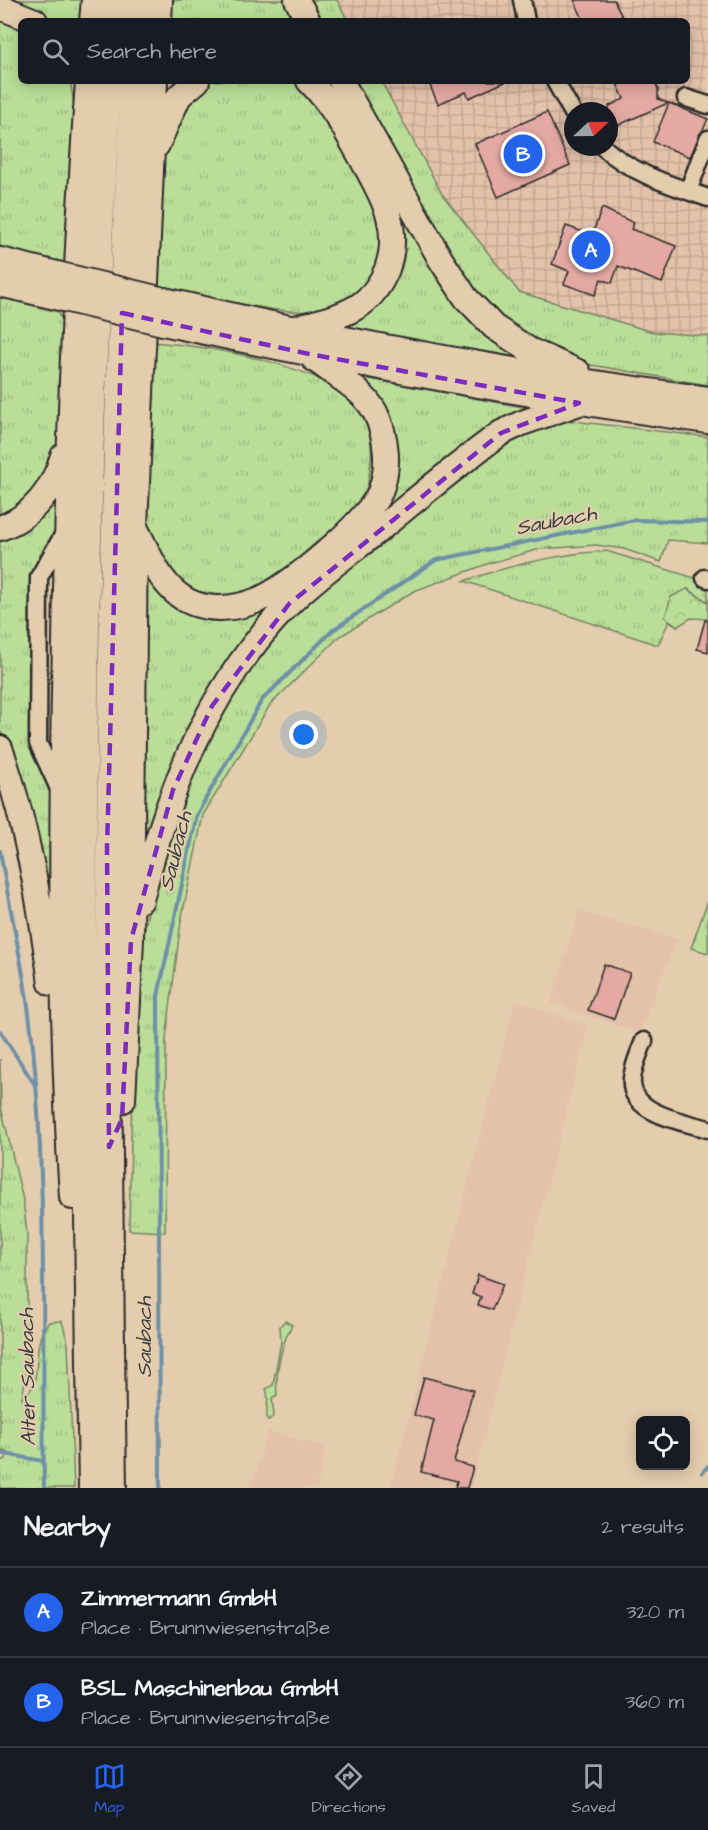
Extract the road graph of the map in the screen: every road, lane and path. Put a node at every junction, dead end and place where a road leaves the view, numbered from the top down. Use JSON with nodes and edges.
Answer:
{"nodes":[{"id":1,"x":94,"y":0,"type":"edge"},
{"id":2,"x":116,"y":0,"type":"edge"},
{"id":3,"x":139,"y":0,"type":"edge"},
{"id":4,"x":160,"y":0,"type":"edge"},
{"id":5,"x":297,"y":0,"type":"edge"},
{"id":6,"x":522,"y":0,"type":"edge"},
{"id":7,"x":0,"y":8,"type":"edge"},
{"id":8,"x":27,"y":18,"type":"edge"},
{"id":9,"x":92,"y":18,"type":"edge"},
{"id":10,"x":115,"y":18,"type":"edge"},
{"id":11,"x":138,"y":18,"type":"edge"},
{"id":12,"x":159,"y":18,"type":"edge"},
{"id":13,"x":306,"y":18,"type":"edge"},
{"id":14,"x":525,"y":18,"type":"edge"},
{"id":15,"x":110,"y":84,"type":"edge"},
{"id":16,"x":134,"y":84,"type":"edge"},
{"id":17,"x":155,"y":84,"type":"edge"},
{"id":18,"x":193,"y":84,"type":"edge"},
{"id":19,"x":312,"y":84,"type":"edge"},
{"id":20,"x":343,"y":84,"type":"edge"},
{"id":21,"x":557,"y":84,"type":"edge"},
{"id":22,"x":85,"y":87,"type":"edge"},
{"id":23,"x":686,"y":98,"type":"dead end"},
{"id":24,"x":567,"y":102,"type":"edge"},
{"id":25,"x":708,"y":105,"type":"edge"},
{"id":26,"x":708,"y":139,"type":"edge"},
{"id":27,"x":615,"y":156,"type":"edge"},
{"id":28,"x":151,"y":161,"type":"junction"},
{"id":29,"x":688,"y":191,"type":"junction"},
{"id":30,"x":708,"y":198,"type":"edge"},
{"id":31,"x":0,"y":260,"type":"edge"},
{"id":32,"x":0,"y":284,"type":"edge"},
{"id":33,"x":61,"y":287,"type":"junction"},
{"id":34,"x":164,"y":312,"type":"junction"},
{"id":35,"x":294,"y":328,"type":"junction"},
{"id":36,"x":309,"y":354,"type":"junction"},
{"id":37,"x":595,"y":384,"type":"junction"},
{"id":38,"x":708,"y":399,"type":"edge"},
{"id":39,"x":579,"y":403,"type":"junction"},
{"id":40,"x":708,"y":421,"type":"edge"},
{"id":41,"x":70,"y":430,"type":"junction"},
{"id":42,"x":135,"y":527,"type":"junction"},
{"id":43,"x":0,"y":528,"type":"edge"},
{"id":44,"x":0,"y":748,"type":"edge"},
{"id":45,"x":131,"y":940,"type":"junction"},
{"id":46,"x":64,"y":1038,"type":"junction"},
{"id":47,"x":644,"y":1041,"type":"dead end"},
{"id":48,"x":708,"y":1129,"type":"edge"},
{"id":49,"x":109,"y":1147,"type":"junction"},
{"id":50,"x":89,"y":1348,"type":"junction"},
{"id":51,"x":91,"y":1488,"type":"edge"},
{"id":52,"x":114,"y":1488,"type":"edge"}],
"edges":[{"from":1,"to":9,"type":"highway"},
{"from":2,"to":10,"type":"highway"},
{"from":3,"to":11,"type":"highway"},
{"from":4,"to":12,"type":"highway"},
{"from":5,"to":13,"type":"highway"},
{"from":6,"to":14,"type":"street"},
{"from":7,"to":8,"type":"highway"},
{"from":15,"to":50,"type":"highway"},
{"from":16,"to":49,"type":"highway"},
{"from":17,"to":28,"type":"highway"},
{"from":18,"to":28,"type":"highway"},
{"from":19,"to":35,"type":"highway"},
{"from":20,"to":37,"type":"highway"},
{"from":21,"to":24,"type":"street"},
{"from":22,"to":41,"type":"highway"},
{"from":23,"to":25,"type":"street"},
{"from":26,"to":29,"type":"street"},
{"from":27,"to":29,"type":"street"},
{"from":28,"to":42,"type":"highway"},
{"from":29,"to":30,"type":"street"},
{"from":31,"to":33,"type":"highway"},
{"from":32,"to":33,"type":"highway"},
{"from":33,"to":34,"type":"highway","bridge":true},
{"from":34,"to":35,"type":"highway"},
{"from":34,"to":36,"type":"highway"},
{"from":35,"to":37,"type":"highway"},
{"from":36,"to":39,"type":"highway"},
{"from":36,"to":42,"type":"highway"},
{"from":37,"to":38,"type":"highway"},
{"from":39,"to":40,"type":"highway"},
{"from":39,"to":45,"type":"highway"},
{"from":41,"to":43,"type":"highway"},
{"from":41,"to":46,"type":"highway"},
{"from":42,"to":45,"type":"highway"},
{"from":44,"to":46,"type":"highway"},
{"from":45,"to":49,"type":"highway"},
{"from":46,"to":50,"type":"highway"},
{"from":47,"to":48,"type":"street"},
{"from":49,"to":52,"type":"highway"},
{"from":50,"to":51,"type":"highway"}]}
